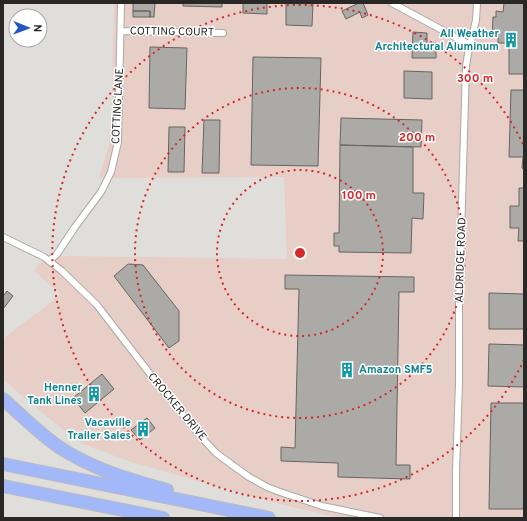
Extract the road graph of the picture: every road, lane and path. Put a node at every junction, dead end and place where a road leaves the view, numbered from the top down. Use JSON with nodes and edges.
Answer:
{"nodes":[{"id":1,"x":121,"y":3,"type":"edge"},
{"id":2,"x":392,"y":3,"type":"edge"},
{"id":3,"x":477,"y":3,"type":"edge"},
{"id":4,"x":121,"y":31,"type":"junction"},
{"id":5,"x":223,"y":33,"type":"dead end"},
{"id":6,"x":470,"y":45,"type":"junction"},
{"id":7,"x":3,"y":233,"type":"edge"},
{"id":8,"x":3,"y":238,"type":"edge"},
{"id":9,"x":10,"y":240,"type":"junction"},
{"id":10,"x":49,"y":261,"type":"junction"},
{"id":11,"x":3,"y":399,"type":"edge"},
{"id":12,"x":3,"y":464,"type":"edge"},
{"id":13,"x":3,"y":486,"type":"edge"},
{"id":14,"x":208,"y":505,"type":"junction"},
{"id":15,"x":163,"y":518,"type":"edge"},
{"id":16,"x":269,"y":518,"type":"edge"},
{"id":17,"x":380,"y":518,"type":"edge"},
{"id":18,"x":456,"y":518,"type":"edge"}],
"edges":[{"from":1,"to":4,"type":"street","name":"COTTING LANE"},
{"from":2,"to":6,"type":"street"},
{"from":3,"to":6,"type":"street","name":"ALDRIDGE ROAD"},
{"from":4,"to":5,"type":"street","name":"COTTING COURT"},
{"from":4,"to":10,"type":"street","name":"COTTING LANE"},
{"from":6,"to":18,"type":"street","name":"ALDRIDGE ROAD"},
{"from":7,"to":9,"type":"street","name":"CROCKER DRIVE"},
{"from":8,"to":9,"type":"street","name":"CROCKER DRIVE"},
{"from":9,"to":10,"type":"street","name":"CROCKER DRIVE"},
{"from":10,"to":17,"type":"street","name":"CROCKER DRIVE"},
{"from":11,"to":14,"type":"highway"},
{"from":12,"to":14,"type":"highway"},
{"from":13,"to":15,"type":"highway"},
{"from":14,"to":16,"type":"highway"}]}
